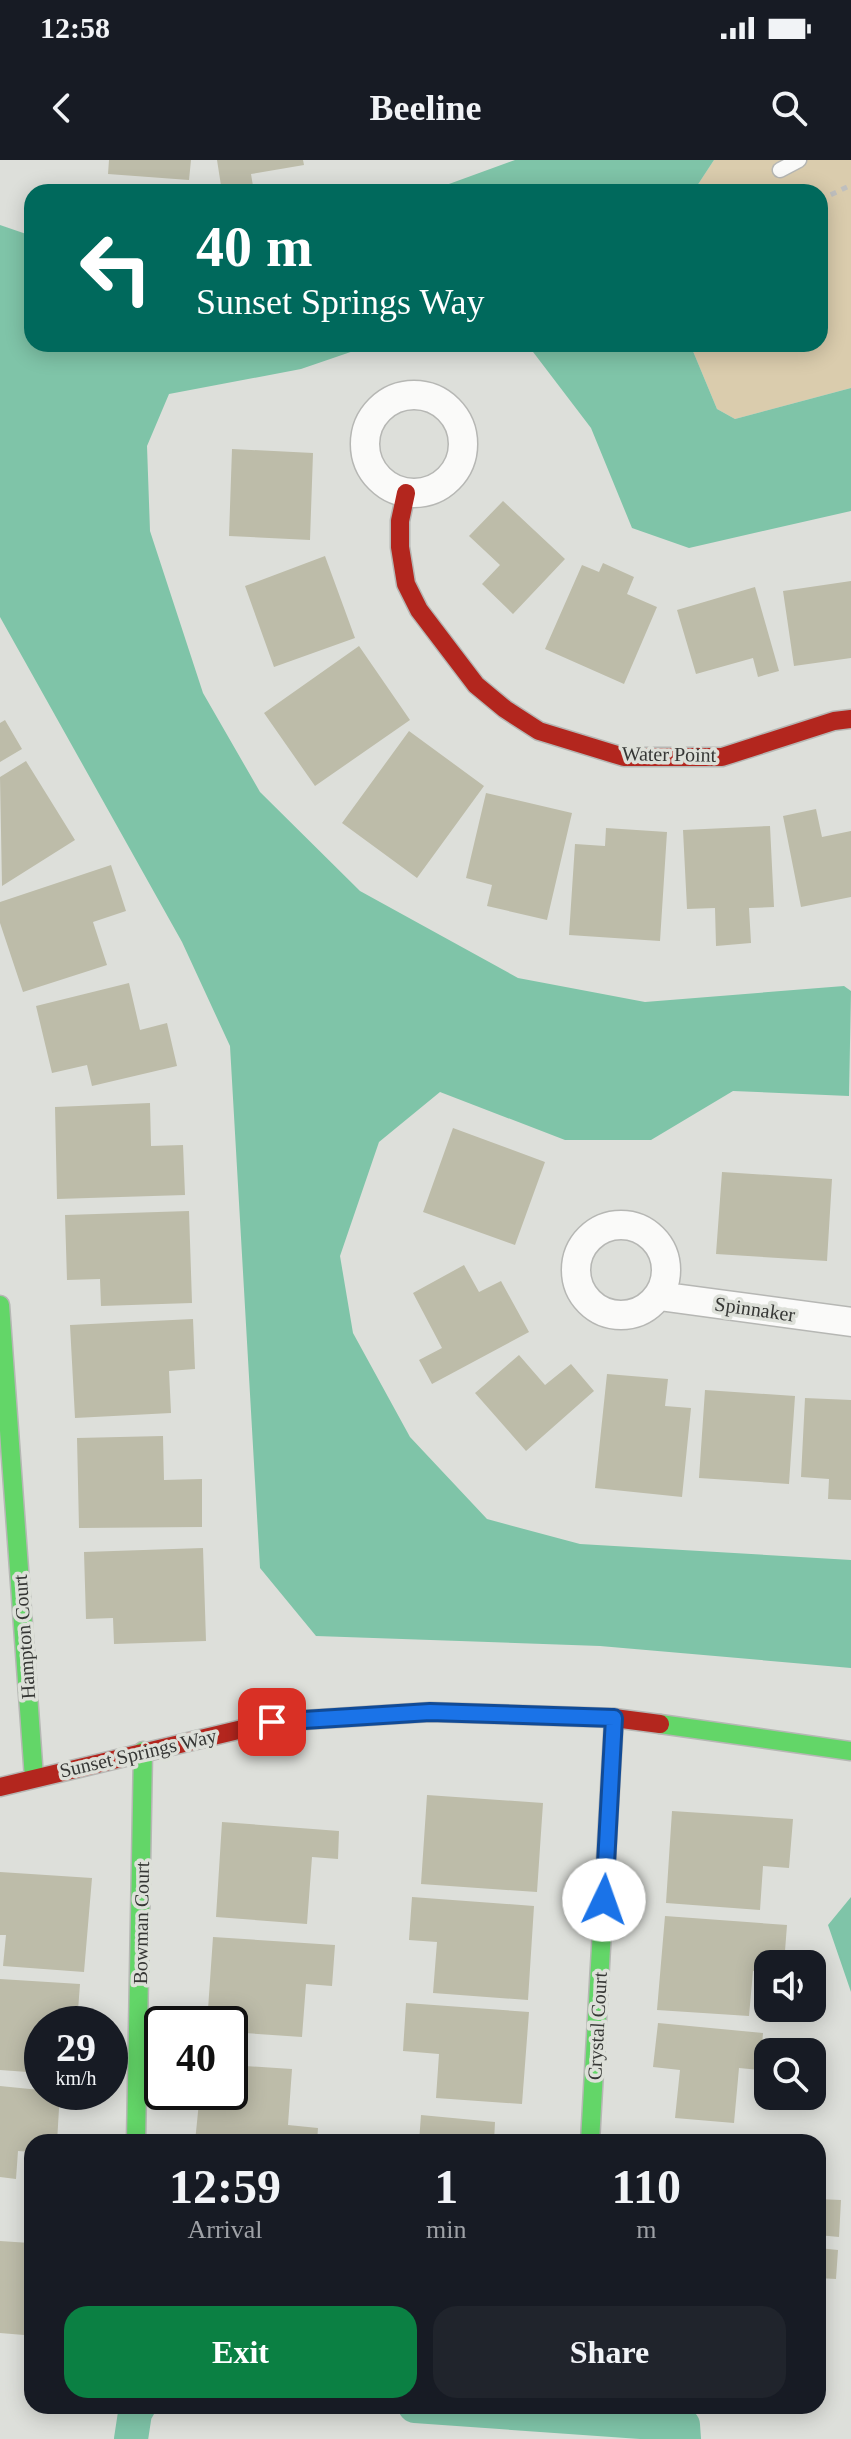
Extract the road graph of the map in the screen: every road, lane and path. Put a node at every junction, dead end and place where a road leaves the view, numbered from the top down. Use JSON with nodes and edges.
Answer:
{"nodes":[{"id":1,"x":799,"y":160,"type":"edge"},
{"id":2,"x":780,"y":170,"type":"dead end"},
{"id":3,"x":851,"y":185,"type":"edge"},
{"id":4,"x":828,"y":196,"type":"edge"},
{"id":5,"x":406,"y":493,"type":"dead end"},
{"id":6,"x":851,"y":719,"type":"edge"},
{"id":7,"x":659,"y":1296,"type":"dead end"},
{"id":8,"x":0,"y":1305,"type":"edge"},
{"id":9,"x":851,"y":1322,"type":"edge"},
{"id":10,"x":614,"y":1718,"type":"junction"},
{"id":11,"x":143,"y":1751,"type":"junction"},
{"id":12,"x":851,"y":1751,"type":"edge"},
{"id":13,"x":34,"y":1778,"type":"junction"},
{"id":14,"x":0,"y":1787,"type":"edge"},
{"id":15,"x":136,"y":2134,"type":"edge"},
{"id":16,"x":590,"y":2134,"type":"edge"}],
"edges":[{"from":1,"to":2,"type":"lane"},
{"from":3,"to":4,"type":"path"},
{"from":5,"to":6,"type":"street","name":"Water Point"},
{"from":7,"to":9,"type":"street","name":"Spinnaker"},
{"from":8,"to":13,"type":"street","name":"Hampton Court"},
{"from":10,"to":11,"type":"street","name":"Sunset Springs Way"},
{"from":10,"to":12,"type":"street","name":"Sunset Springs Way"},
{"from":10,"to":16,"type":"street","name":"Crystal Court"},
{"from":11,"to":13,"type":"street","name":"Sunset Springs Way"},
{"from":11,"to":15,"type":"street","name":"Bowman Court"},
{"from":13,"to":14,"type":"street","name":"Sunset Springs Way"}]}
